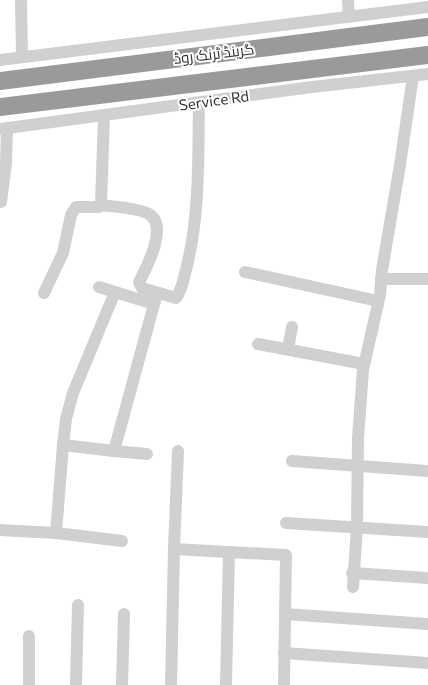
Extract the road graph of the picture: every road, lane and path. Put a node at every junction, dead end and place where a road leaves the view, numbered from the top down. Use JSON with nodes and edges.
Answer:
{"nodes":[{"id":1,"x":21,"y":0,"type":"edge"},
{"id":2,"x":348,"y":0,"type":"edge"},
{"id":3,"x":428,"y":7,"type":"edge"},
{"id":4,"x":349,"y":17,"type":"junction"},
{"id":5,"x":428,"y":27,"type":"edge"},
{"id":6,"x":428,"y":55,"type":"edge"},
{"id":7,"x":22,"y":57,"type":"junction"},
{"id":8,"x":0,"y":60,"type":"edge"},
{"id":9,"x":428,"y":74,"type":"edge"},
{"id":10,"x":413,"y":76,"type":"junction"},
{"id":11,"x":0,"y":80,"type":"edge"},
{"id":12,"x":199,"y":103,"type":"junction"},
{"id":13,"x":0,"y":107,"type":"edge"},
{"id":14,"x":104,"y":115,"type":"junction"},
{"id":15,"x":3,"y":129,"type":"edge"},
{"id":16,"x":1,"y":202,"type":"edge"},
{"id":17,"x":101,"y":205,"type":"junction"},
{"id":18,"x":246,"y":272,"type":"dead end"},
{"id":19,"x":381,"y":279,"type":"junction"},
{"id":20,"x":428,"y":280,"type":"edge"},
{"id":21,"x":99,"y":287,"type":"dead end"},
{"id":22,"x":115,"y":292,"type":"junction"},
{"id":23,"x":44,"y":293,"type":"dead end"},
{"id":24,"x":155,"y":299,"type":"junction"},
{"id":25,"x":378,"y":302,"type":"junction"},
{"id":26,"x":292,"y":328,"type":"dead end"},
{"id":27,"x":258,"y":344,"type":"dead end"},
{"id":28,"x":288,"y":349,"type":"junction"},
{"id":29,"x":364,"y":364,"type":"junction"},
{"id":30,"x":64,"y":445,"type":"junction"},
{"id":31,"x":114,"y":451,"type":"junction"},
{"id":32,"x":178,"y":451,"type":"dead end"},
{"id":33,"x":147,"y":454,"type":"dead end"},
{"id":34,"x":292,"y":461,"type":"dead end"},
{"id":35,"x":358,"y":467,"type":"junction"},
{"id":36,"x":428,"y":471,"type":"edge"},
{"id":37,"x":286,"y":524,"type":"dead end"},
{"id":38,"x":357,"y":527,"type":"junction"},
{"id":39,"x":0,"y":530,"type":"edge"},
{"id":40,"x":428,"y":532,"type":"edge"},
{"id":41,"x":56,"y":533,"type":"junction"},
{"id":42,"x":122,"y":541,"type":"dead end"},
{"id":43,"x":174,"y":549,"type":"junction"},
{"id":44,"x":228,"y":552,"type":"junction"},
{"id":45,"x":352,"y":573,"type":"junction"},
{"id":46,"x":428,"y":578,"type":"edge"},
{"id":47,"x":353,"y":587,"type":"dead end"},
{"id":48,"x":78,"y":605,"type":"dead end"},
{"id":49,"x":124,"y":614,"type":"dead end"},
{"id":50,"x":285,"y":614,"type":"junction"},
{"id":51,"x":428,"y":624,"type":"edge"},
{"id":52,"x":28,"y":636,"type":"dead end"},
{"id":53,"x":284,"y":653,"type":"junction"},
{"id":54,"x":428,"y":663,"type":"edge"},
{"id":55,"x":29,"y":685,"type":"edge"},
{"id":56,"x":76,"y":685,"type":"edge"},
{"id":57,"x":122,"y":685,"type":"edge"},
{"id":58,"x":171,"y":685,"type":"edge"},
{"id":59,"x":226,"y":685,"type":"edge"},
{"id":60,"x":284,"y":685,"type":"edge"}],
"edges":[{"from":1,"to":7,"type":"street"},
{"from":2,"to":4,"type":"street"},
{"from":3,"to":4,"type":"street"},
{"from":4,"to":7,"type":"street"},
{"from":5,"to":11,"type":"highway","name":"گرینڈ ٹرنک روڈ"},
{"from":6,"to":13,"type":"highway","name":"گرینڈ ٹرنک روڈ"},
{"from":7,"to":8,"type":"street"},
{"from":9,"to":10,"type":"street","name":"Service Rd"},
{"from":10,"to":12,"type":"street","name":"Service Rd"},
{"from":10,"to":19,"type":"street"},
{"from":12,"to":14,"type":"street","name":"Service Rd"},
{"from":12,"to":24,"type":"street"},
{"from":14,"to":15,"type":"street","name":"Service Rd"},
{"from":14,"to":17,"type":"street"},
{"from":15,"to":16,"type":"street"},
{"from":17,"to":23,"type":"street"},
{"from":17,"to":24,"type":"street"},
{"from":18,"to":25,"type":"street"},
{"from":19,"to":20,"type":"street"},
{"from":19,"to":25,"type":"street"},
{"from":21,"to":22,"type":"street"},
{"from":22,"to":24,"type":"street"},
{"from":22,"to":30,"type":"street"},
{"from":24,"to":31,"type":"street"},
{"from":25,"to":29,"type":"street"},
{"from":26,"to":28,"type":"street"},
{"from":27,"to":28,"type":"street"},
{"from":28,"to":29,"type":"street"},
{"from":29,"to":35,"type":"street"},
{"from":30,"to":31,"type":"street"},
{"from":30,"to":41,"type":"street"},
{"from":31,"to":33,"type":"street"},
{"from":32,"to":43,"type":"street"},
{"from":34,"to":35,"type":"street"},
{"from":35,"to":36,"type":"street"},
{"from":35,"to":38,"type":"street"},
{"from":37,"to":38,"type":"street"},
{"from":38,"to":40,"type":"street"},
{"from":38,"to":45,"type":"street"},
{"from":39,"to":41,"type":"street"},
{"from":41,"to":42,"type":"street"},
{"from":43,"to":44,"type":"street"},
{"from":43,"to":58,"type":"street"},
{"from":44,"to":50,"type":"street"},
{"from":44,"to":59,"type":"street"},
{"from":45,"to":46,"type":"street"},
{"from":45,"to":47,"type":"street"},
{"from":48,"to":56,"type":"street"},
{"from":49,"to":57,"type":"street"},
{"from":50,"to":51,"type":"street"},
{"from":50,"to":53,"type":"street"},
{"from":52,"to":55,"type":"street"},
{"from":53,"to":54,"type":"street"},
{"from":53,"to":60,"type":"street"}]}
